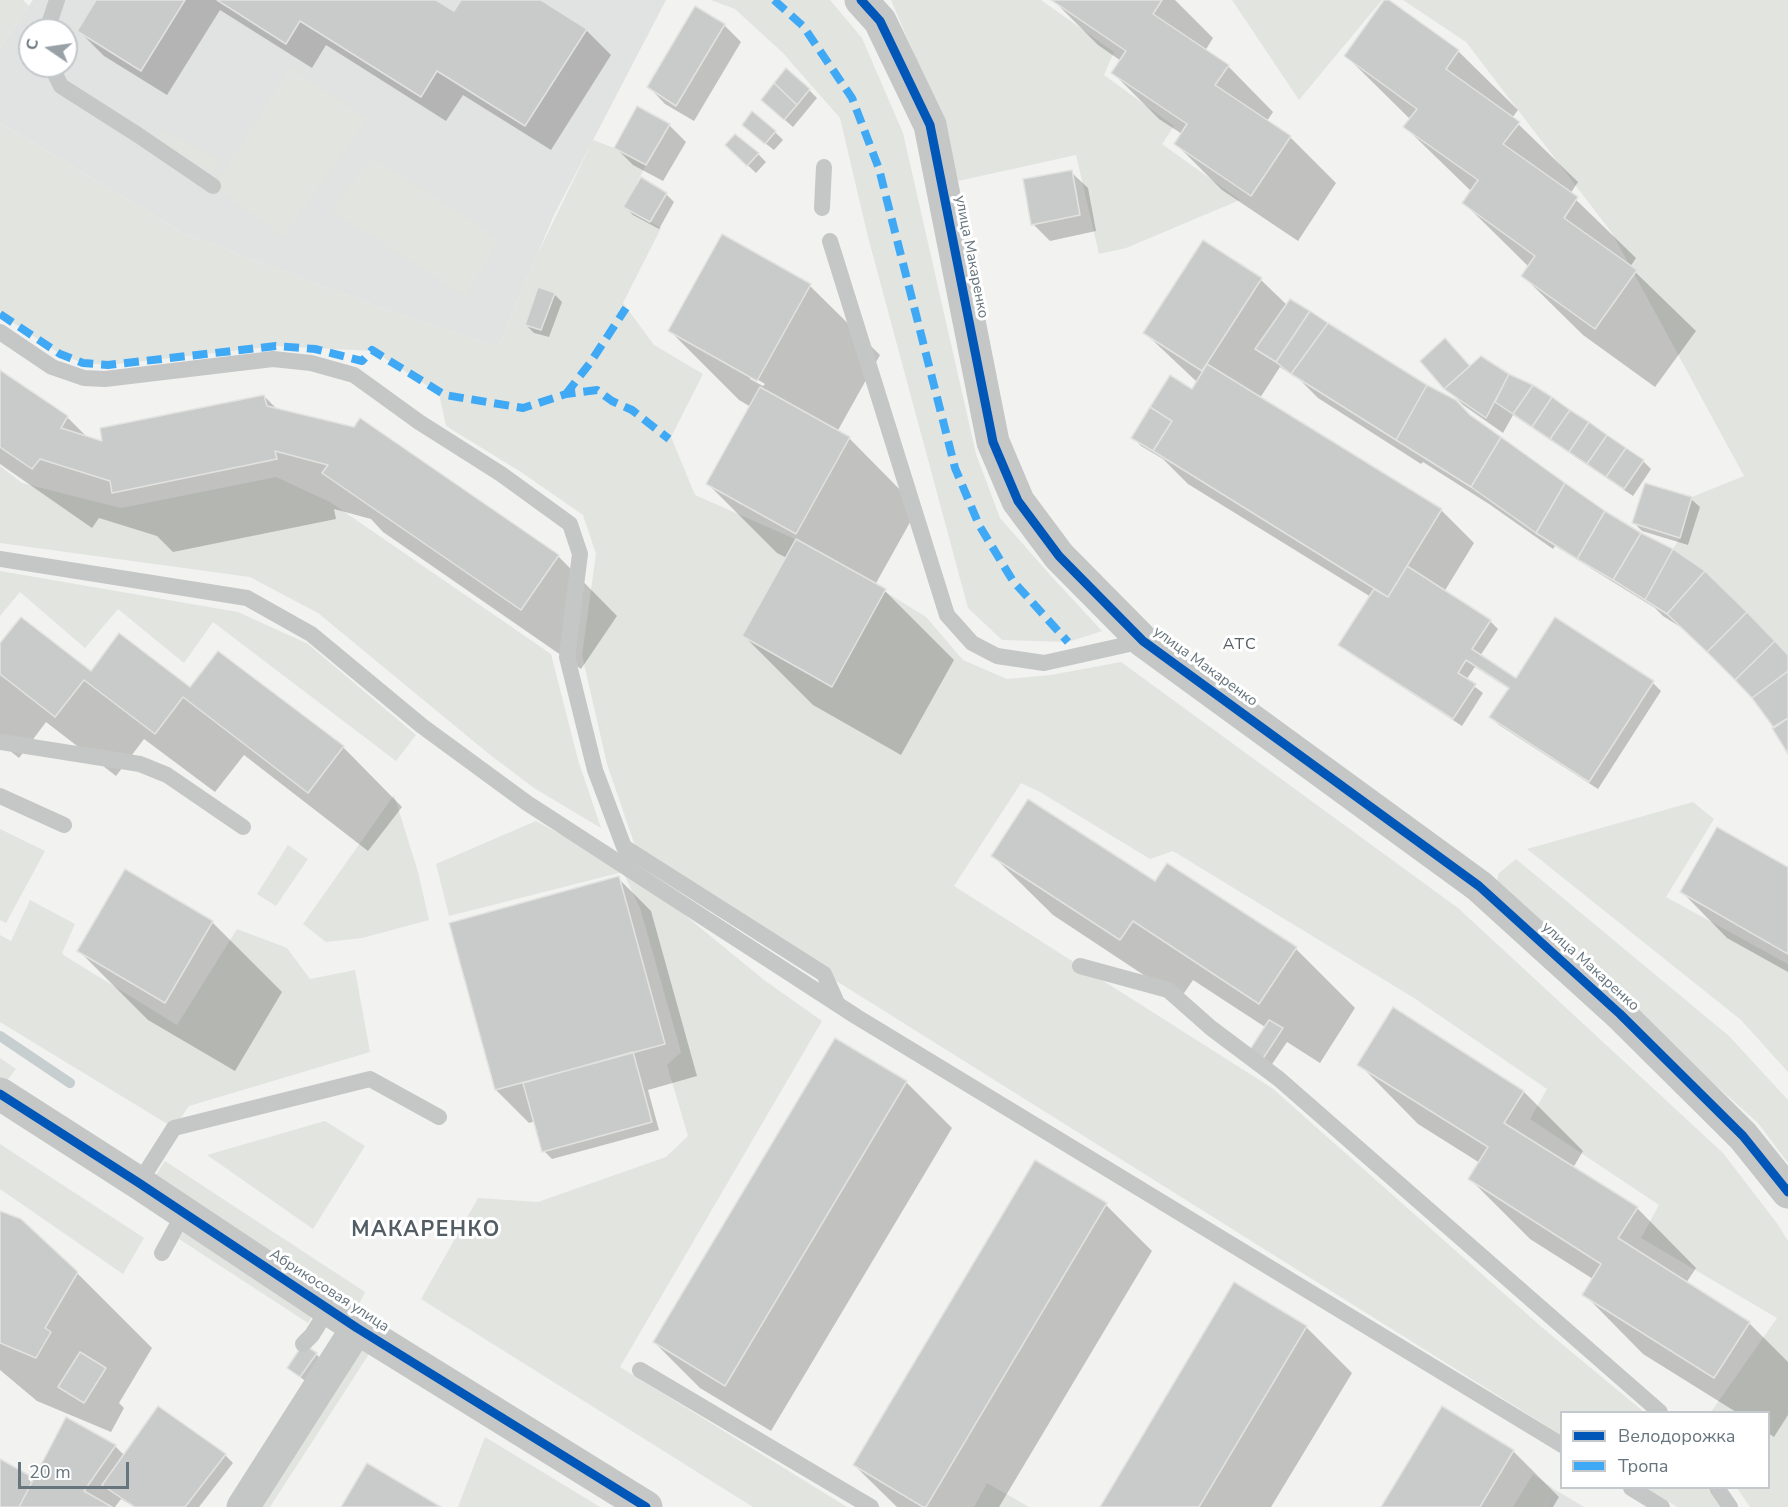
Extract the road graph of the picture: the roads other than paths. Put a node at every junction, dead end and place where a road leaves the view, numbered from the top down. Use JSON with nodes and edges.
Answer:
{"nodes":[{"id":1,"x":57,"y":0,"type":"edge"},
{"id":2,"x":861,"y":0,"type":"edge"},
{"id":3,"x":52,"y":18,"type":"edge"},
{"id":4,"x":57,"y":78,"type":"edge"},
{"id":5,"x":824,"y":167,"type":"dead end"},
{"id":6,"x":213,"y":186,"type":"dead end"},
{"id":7,"x":822,"y":208,"type":"dead end"},
{"id":8,"x":830,"y":241,"type":"dead end"},
{"id":9,"x":0,"y":332,"type":"edge"},
{"id":10,"x":0,"y":559,"type":"edge"},
{"id":11,"x":1143,"y":641,"type":"junction"},
{"id":12,"x":0,"y":742,"type":"edge"},
{"id":13,"x":0,"y":796,"type":"edge"},
{"id":14,"x":64,"y":825,"type":"dead end"},
{"id":15,"x":243,"y":827,"type":"dead end"},
{"id":16,"x":1080,"y":966,"type":"dead end"},
{"id":17,"x":837,"y":1003,"type":"junction"},
{"id":18,"x":0,"y":1094,"type":"edge"},
{"id":19,"x":439,"y":1117,"type":"dead end"},
{"id":20,"x":139,"y":1183,"type":"junction"},
{"id":21,"x":1788,"y":1192,"type":"edge"},
{"id":22,"x":184,"y":1213,"type":"junction"},
{"id":23,"x":162,"y":1253,"type":"dead end"},
{"id":24,"x":328,"y":1309,"type":"junction"},
{"id":25,"x":357,"y":1328,"type":"junction"},
{"id":26,"x":303,"y":1344,"type":"dead end"},
{"id":27,"x":640,"y":1370,"type":"dead end"},
{"id":28,"x":1658,"y":1411,"type":"edge"},
{"id":29,"x":1560,"y":1445,"type":"edge"},
{"id":30,"x":1633,"y":1489,"type":"edge"},
{"id":31,"x":1718,"y":1489,"type":"edge"},
{"id":32,"x":243,"y":1507,"type":"edge"},
{"id":33,"x":646,"y":1507,"type":"edge"},
{"id":34,"x":871,"y":1507,"type":"edge"},
{"id":35,"x":1662,"y":1507,"type":"edge"},
{"id":36,"x":1730,"y":1507,"type":"edge"}],
"edges":[{"from":1,"to":3,"type":"lane"},
{"from":2,"to":11,"type":"street","name":"улица Макаренко"},
{"from":4,"to":6,"type":"lane"},
{"from":5,"to":7,"type":"lane"},
{"from":8,"to":11,"type":"lane"},
{"from":9,"to":17,"type":"lane"},
{"from":10,"to":17,"type":"lane"},
{"from":11,"to":21,"type":"street","name":"улица Макаренко"},
{"from":12,"to":15,"type":"lane"},
{"from":13,"to":14,"type":"lane"},
{"from":16,"to":28,"type":"lane"},
{"from":17,"to":29,"type":"lane"},
{"from":18,"to":20,"type":"street","name":"Абрикосовая улица"},
{"from":19,"to":20,"type":"lane"},
{"from":20,"to":22,"type":"street","name":"Абрикосовая улица"},
{"from":22,"to":23,"type":"lane"},
{"from":22,"to":24,"type":"street","name":"Абрикосовая улица"},
{"from":24,"to":25,"type":"street","name":"Абрикосовая улица"},
{"from":24,"to":26,"type":"lane"},
{"from":25,"to":32,"type":"street"},
{"from":25,"to":33,"type":"street","name":"Абрикосовая улица"},
{"from":27,"to":34,"type":"lane"},
{"from":30,"to":35,"type":"lane"},
{"from":31,"to":36,"type":"lane"}]}
